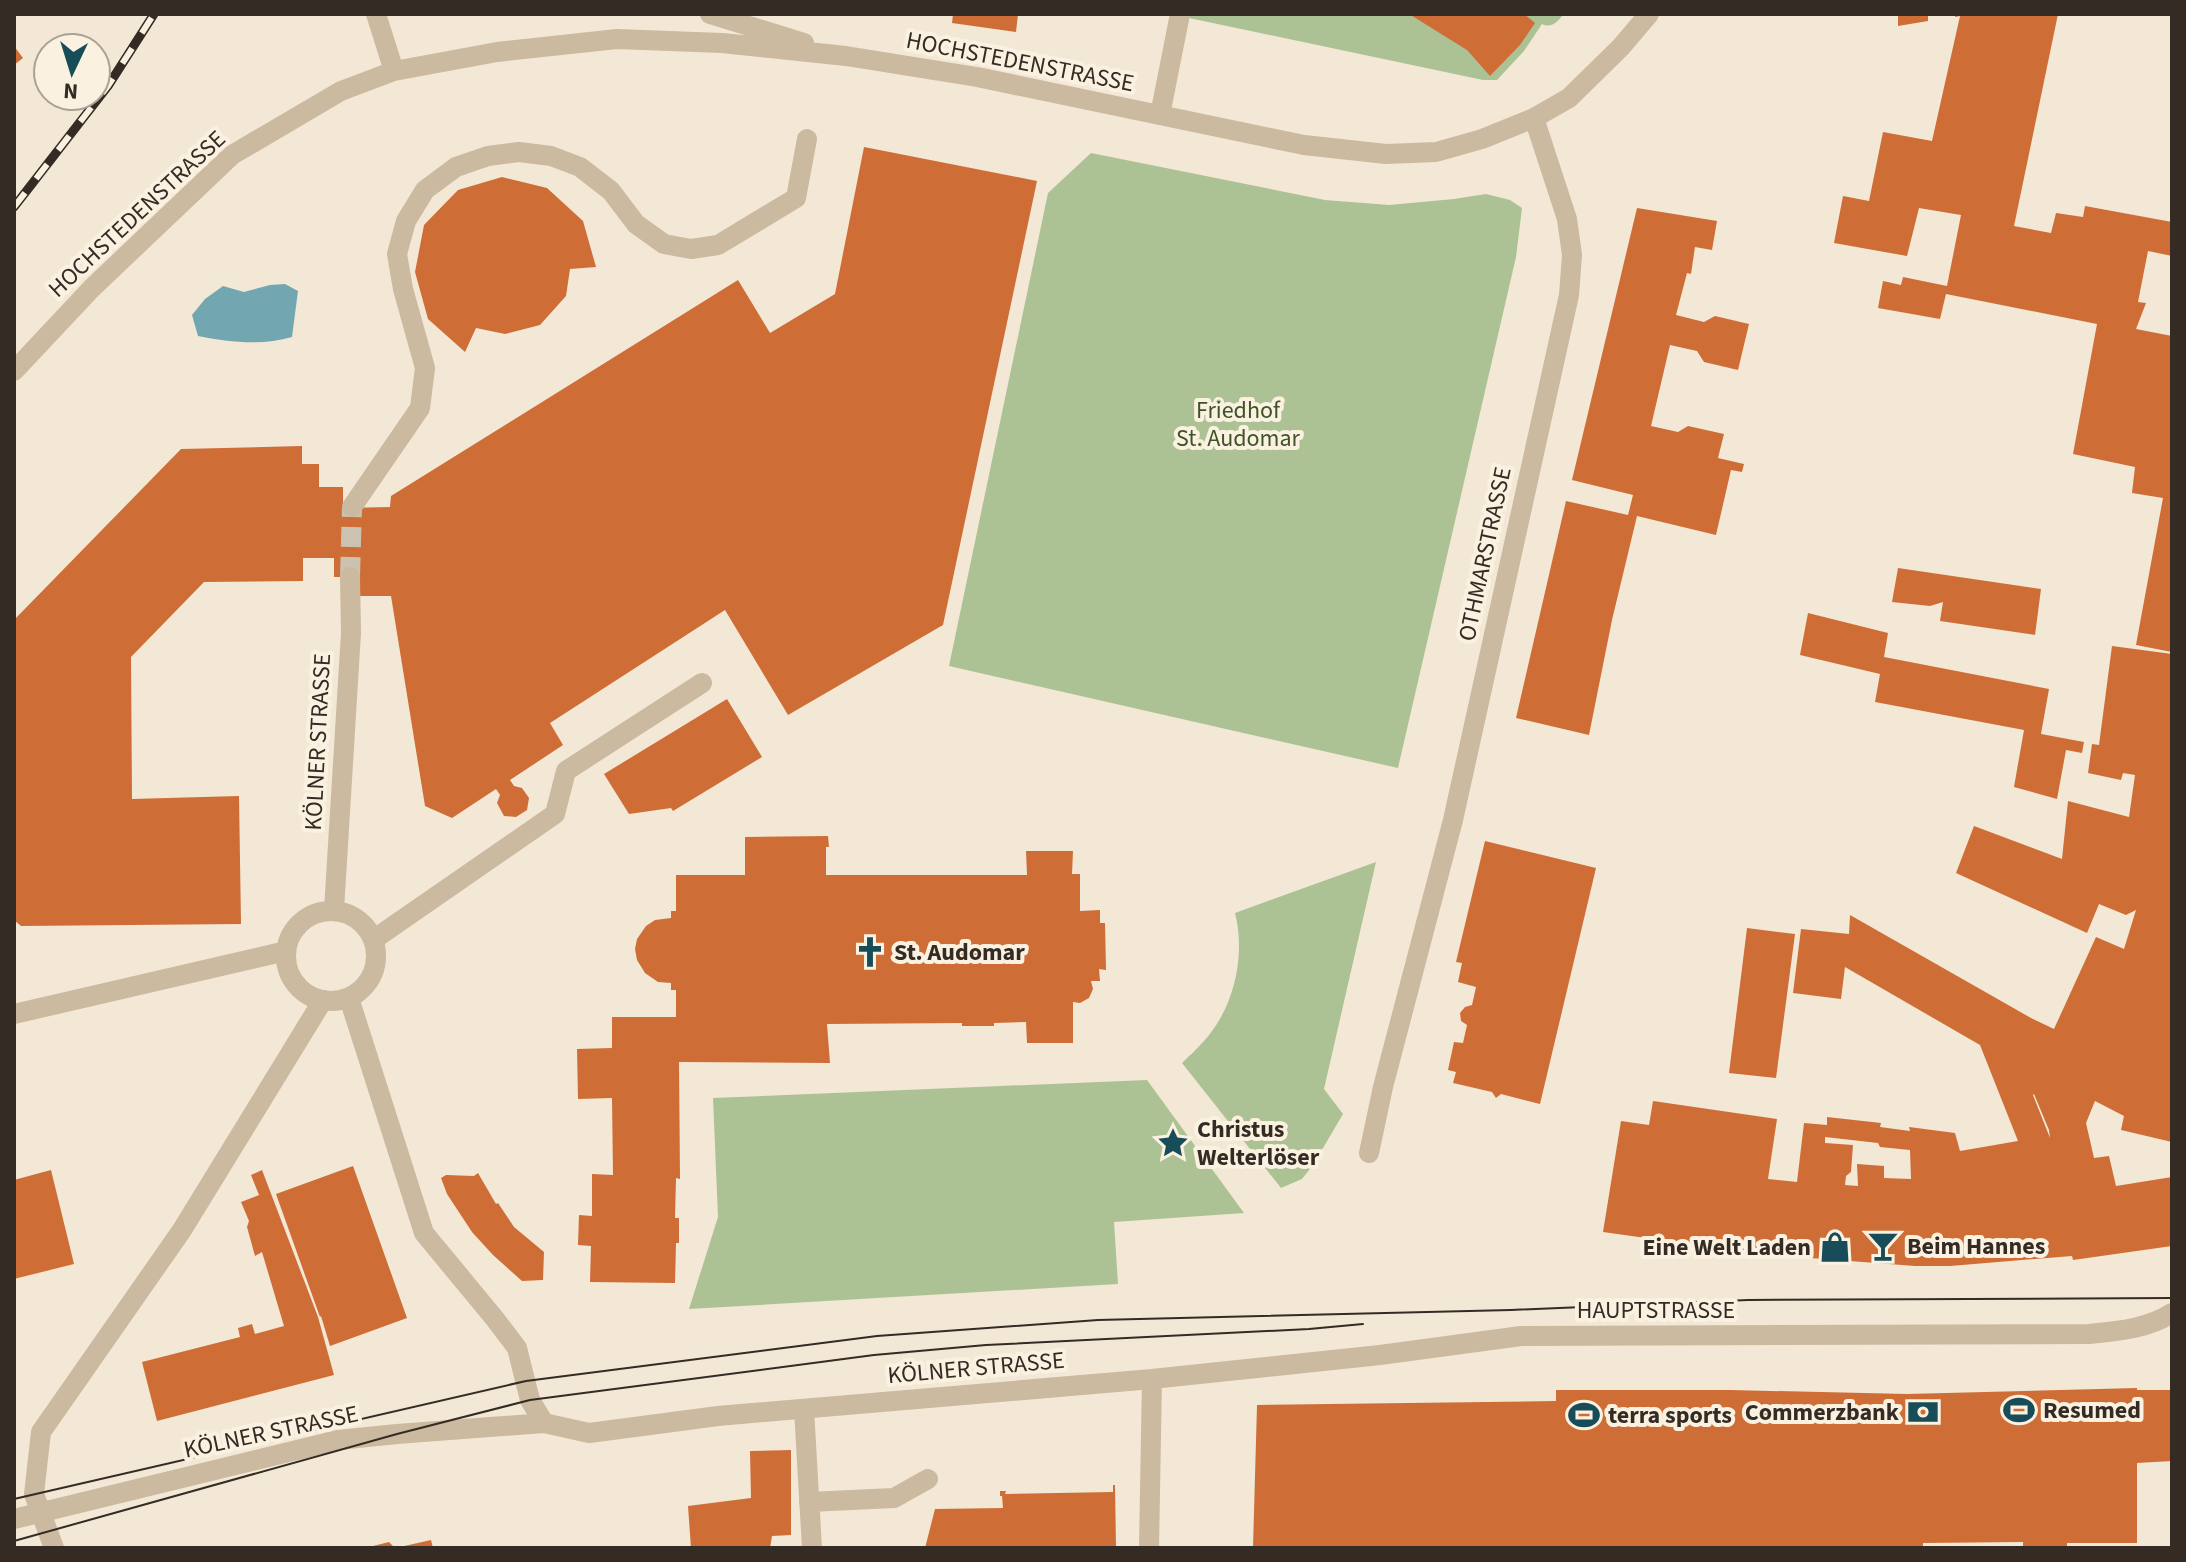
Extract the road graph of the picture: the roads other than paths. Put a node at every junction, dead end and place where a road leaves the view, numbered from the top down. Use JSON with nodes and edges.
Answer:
{"nodes":[{"id":1,"x":376,"y":14,"type":"edge"},
{"id":2,"x":710,"y":14,"type":"edge"},
{"id":3,"x":1180,"y":14,"type":"edge"},
{"id":4,"x":1649,"y":14,"type":"edge"},
{"id":5,"x":846,"y":56,"type":"junction"},
{"id":6,"x":394,"y":71,"type":"junction"},
{"id":7,"x":1160,"y":115,"type":"junction"},
{"id":8,"x":1534,"y":118,"type":"junction"},
{"id":9,"x":807,"y":139,"type":"dead end"},
{"id":10,"x":14,"y":371,"type":"edge"},
{"id":11,"x":352,"y":507,"type":"tunnel mouth"},
{"id":12,"x":350,"y":577,"type":"tunnel mouth"},
{"id":13,"x":702,"y":683,"type":"dead end"},
{"id":14,"x":334,"y":910,"type":"junction"},
{"id":15,"x":373,"y":940,"type":"junction"},
{"id":16,"x":286,"y":951,"type":"junction"},
{"id":17,"x":349,"y":998,"type":"junction"},
{"id":18,"x":323,"y":1000,"type":"junction"},
{"id":19,"x":14,"y":1014,"type":"edge"},
{"id":20,"x":1369,"y":1153,"type":"dead end"},
{"id":21,"x":2166,"y":1317,"type":"edge"},
{"id":22,"x":1152,"y":1379,"type":"junction"},
{"id":23,"x":804,"y":1409,"type":"junction"},
{"id":24,"x":544,"y":1423,"type":"junction"},
{"id":25,"x":928,"y":1479,"type":"dead end"},
{"id":26,"x":809,"y":1502,"type":"junction"},
{"id":27,"x":41,"y":1511,"type":"junction"},
{"id":28,"x":14,"y":1519,"type":"edge"},
{"id":29,"x":54,"y":1548,"type":"edge"},
{"id":30,"x":812,"y":1548,"type":"edge"},
{"id":31,"x":1149,"y":1548,"type":"edge"}],
"edges":[{"from":1,"to":6,"type":"street"},
{"from":2,"to":5,"type":"street"},
{"from":3,"to":7,"type":"street"},
{"from":4,"to":8,"type":"street"},
{"from":5,"to":6,"type":"street","name":"HOCHSTEDENSTRASSE"},
{"from":5,"to":7,"type":"street","name":"HOCHSTEDENSTRASSE"},
{"from":6,"to":10,"type":"street","name":"HOCHSTEDENSTRASSE"},
{"from":7,"to":8,"type":"street","name":"HOCHSTEDENSTRASSE"},
{"from":8,"to":20,"type":"street","name":"OTHMARSTRASSE"},
{"from":9,"to":11,"type":"street"},
{"from":12,"to":14,"type":"street","name":"KÖLNER STRASSE"},
{"from":13,"to":15,"type":"street"},
{"from":14,"to":15,"type":"street"},
{"from":14,"to":16,"type":"street"},
{"from":15,"to":17,"type":"street"},
{"from":16,"to":18,"type":"street"},
{"from":16,"to":19,"type":"street"},
{"from":17,"to":18,"type":"street"},
{"from":17,"to":24,"type":"street"},
{"from":18,"to":27,"type":"street"},
{"from":21,"to":22,"type":"street","name":"HAUPTSTRASSE"},
{"from":22,"to":23,"type":"street","name":"KÖLNER STRASSE"},
{"from":22,"to":31,"type":"street"},
{"from":23,"to":24,"type":"street","name":"KÖLNER STRASSE"},
{"from":23,"to":26,"type":"street"},
{"from":24,"to":27,"type":"street","name":"KÖLNER STRASSE"},
{"from":25,"to":26,"type":"street"},
{"from":26,"to":30,"type":"street"},
{"from":27,"to":28,"type":"street","name":"KÖLNER STRASSE"},
{"from":27,"to":29,"type":"street"}]}
